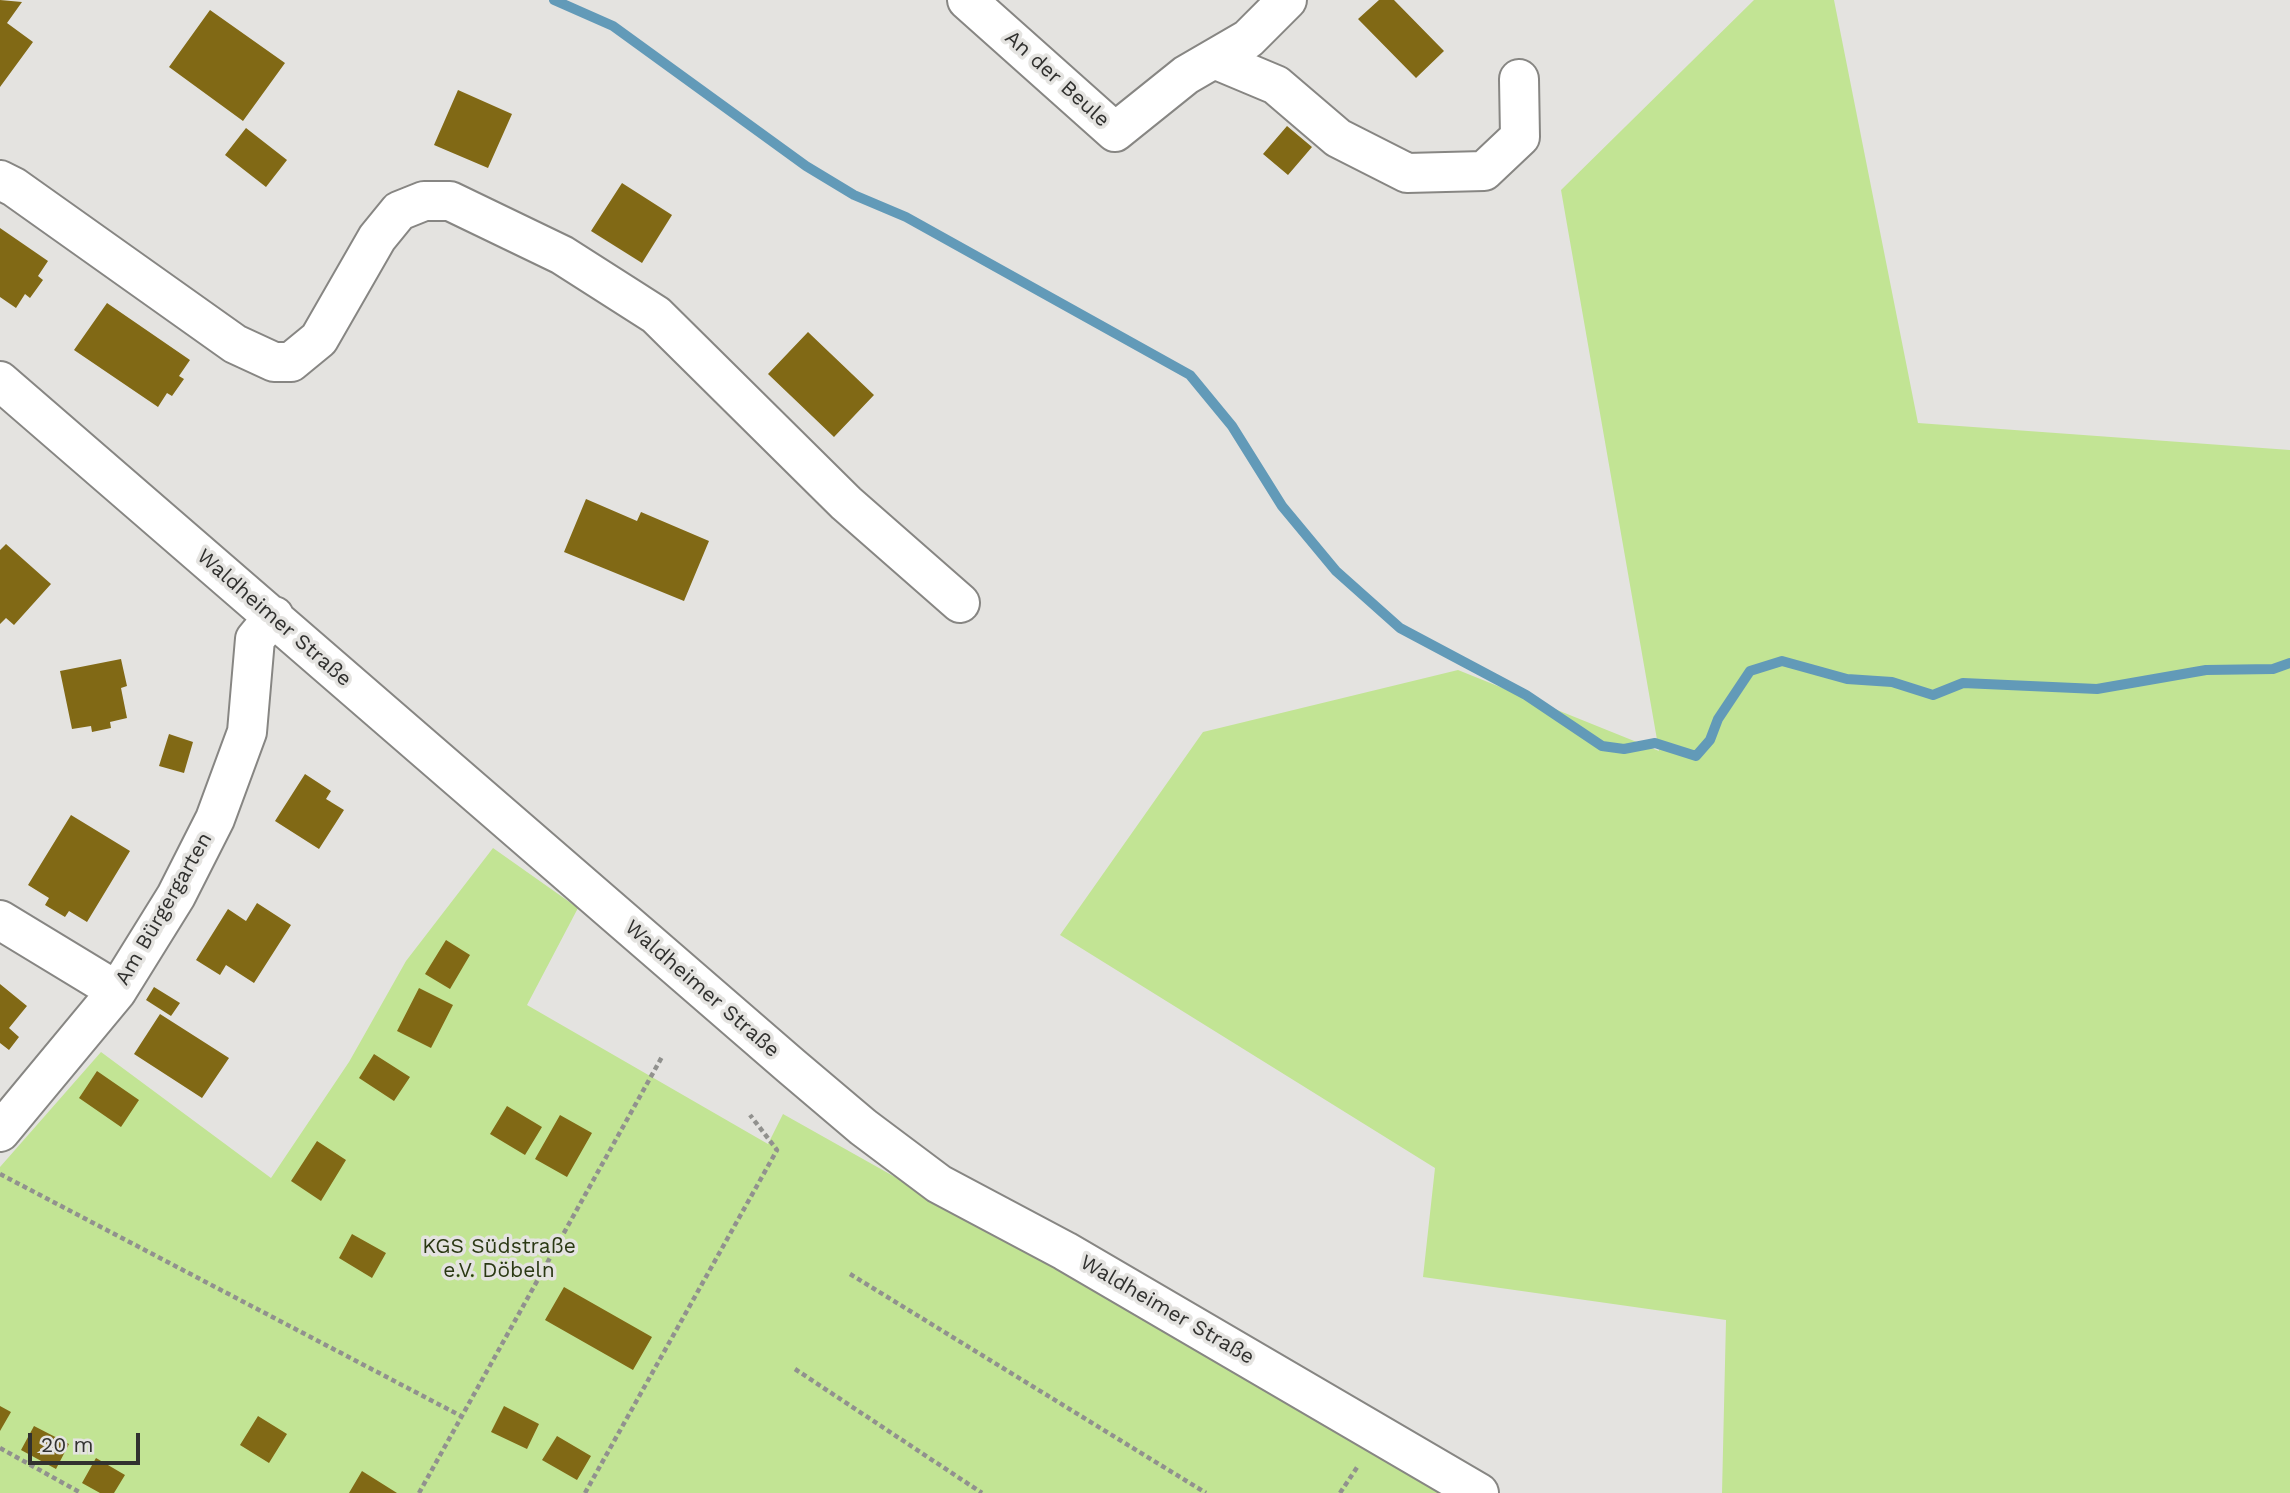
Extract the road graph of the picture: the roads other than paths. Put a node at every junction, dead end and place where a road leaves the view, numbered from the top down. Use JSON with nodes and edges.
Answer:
{"nodes":[{"id":1,"x":967,"y":0,"type":"edge"},
{"id":2,"x":1287,"y":0,"type":"edge"},
{"id":3,"x":1214,"y":60,"type":"junction"},
{"id":4,"x":1518,"y":79,"type":"dead end"},
{"id":5,"x":0,"y":180,"type":"edge"},
{"id":6,"x":0,"y":381,"type":"edge"},
{"id":7,"x":960,"y":603,"type":"dead end"},
{"id":8,"x":274,"y":616,"type":"junction"},
{"id":9,"x":0,"y":920,"type":"edge"},
{"id":10,"x":117,"y":991,"type":"junction"},
{"id":11,"x":0,"y":1132,"type":"edge"},
{"id":12,"x":1479,"y":1493,"type":"edge"}],
"edges":[{"from":1,"to":3,"type":"street","name":"An der Beule"},
{"from":2,"to":3,"type":"street"},
{"from":3,"to":4,"type":"street"},
{"from":5,"to":7,"type":"street"},
{"from":6,"to":8,"type":"street","name":"Waldheimer Straße"},
{"from":8,"to":10,"type":"street","name":"Am Bürgergarten"},
{"from":8,"to":12,"type":"street","name":"Waldheimer Straße"},
{"from":9,"to":10,"type":"street"},
{"from":10,"to":11,"type":"street","name":"Am Bürgergarten"}]}
